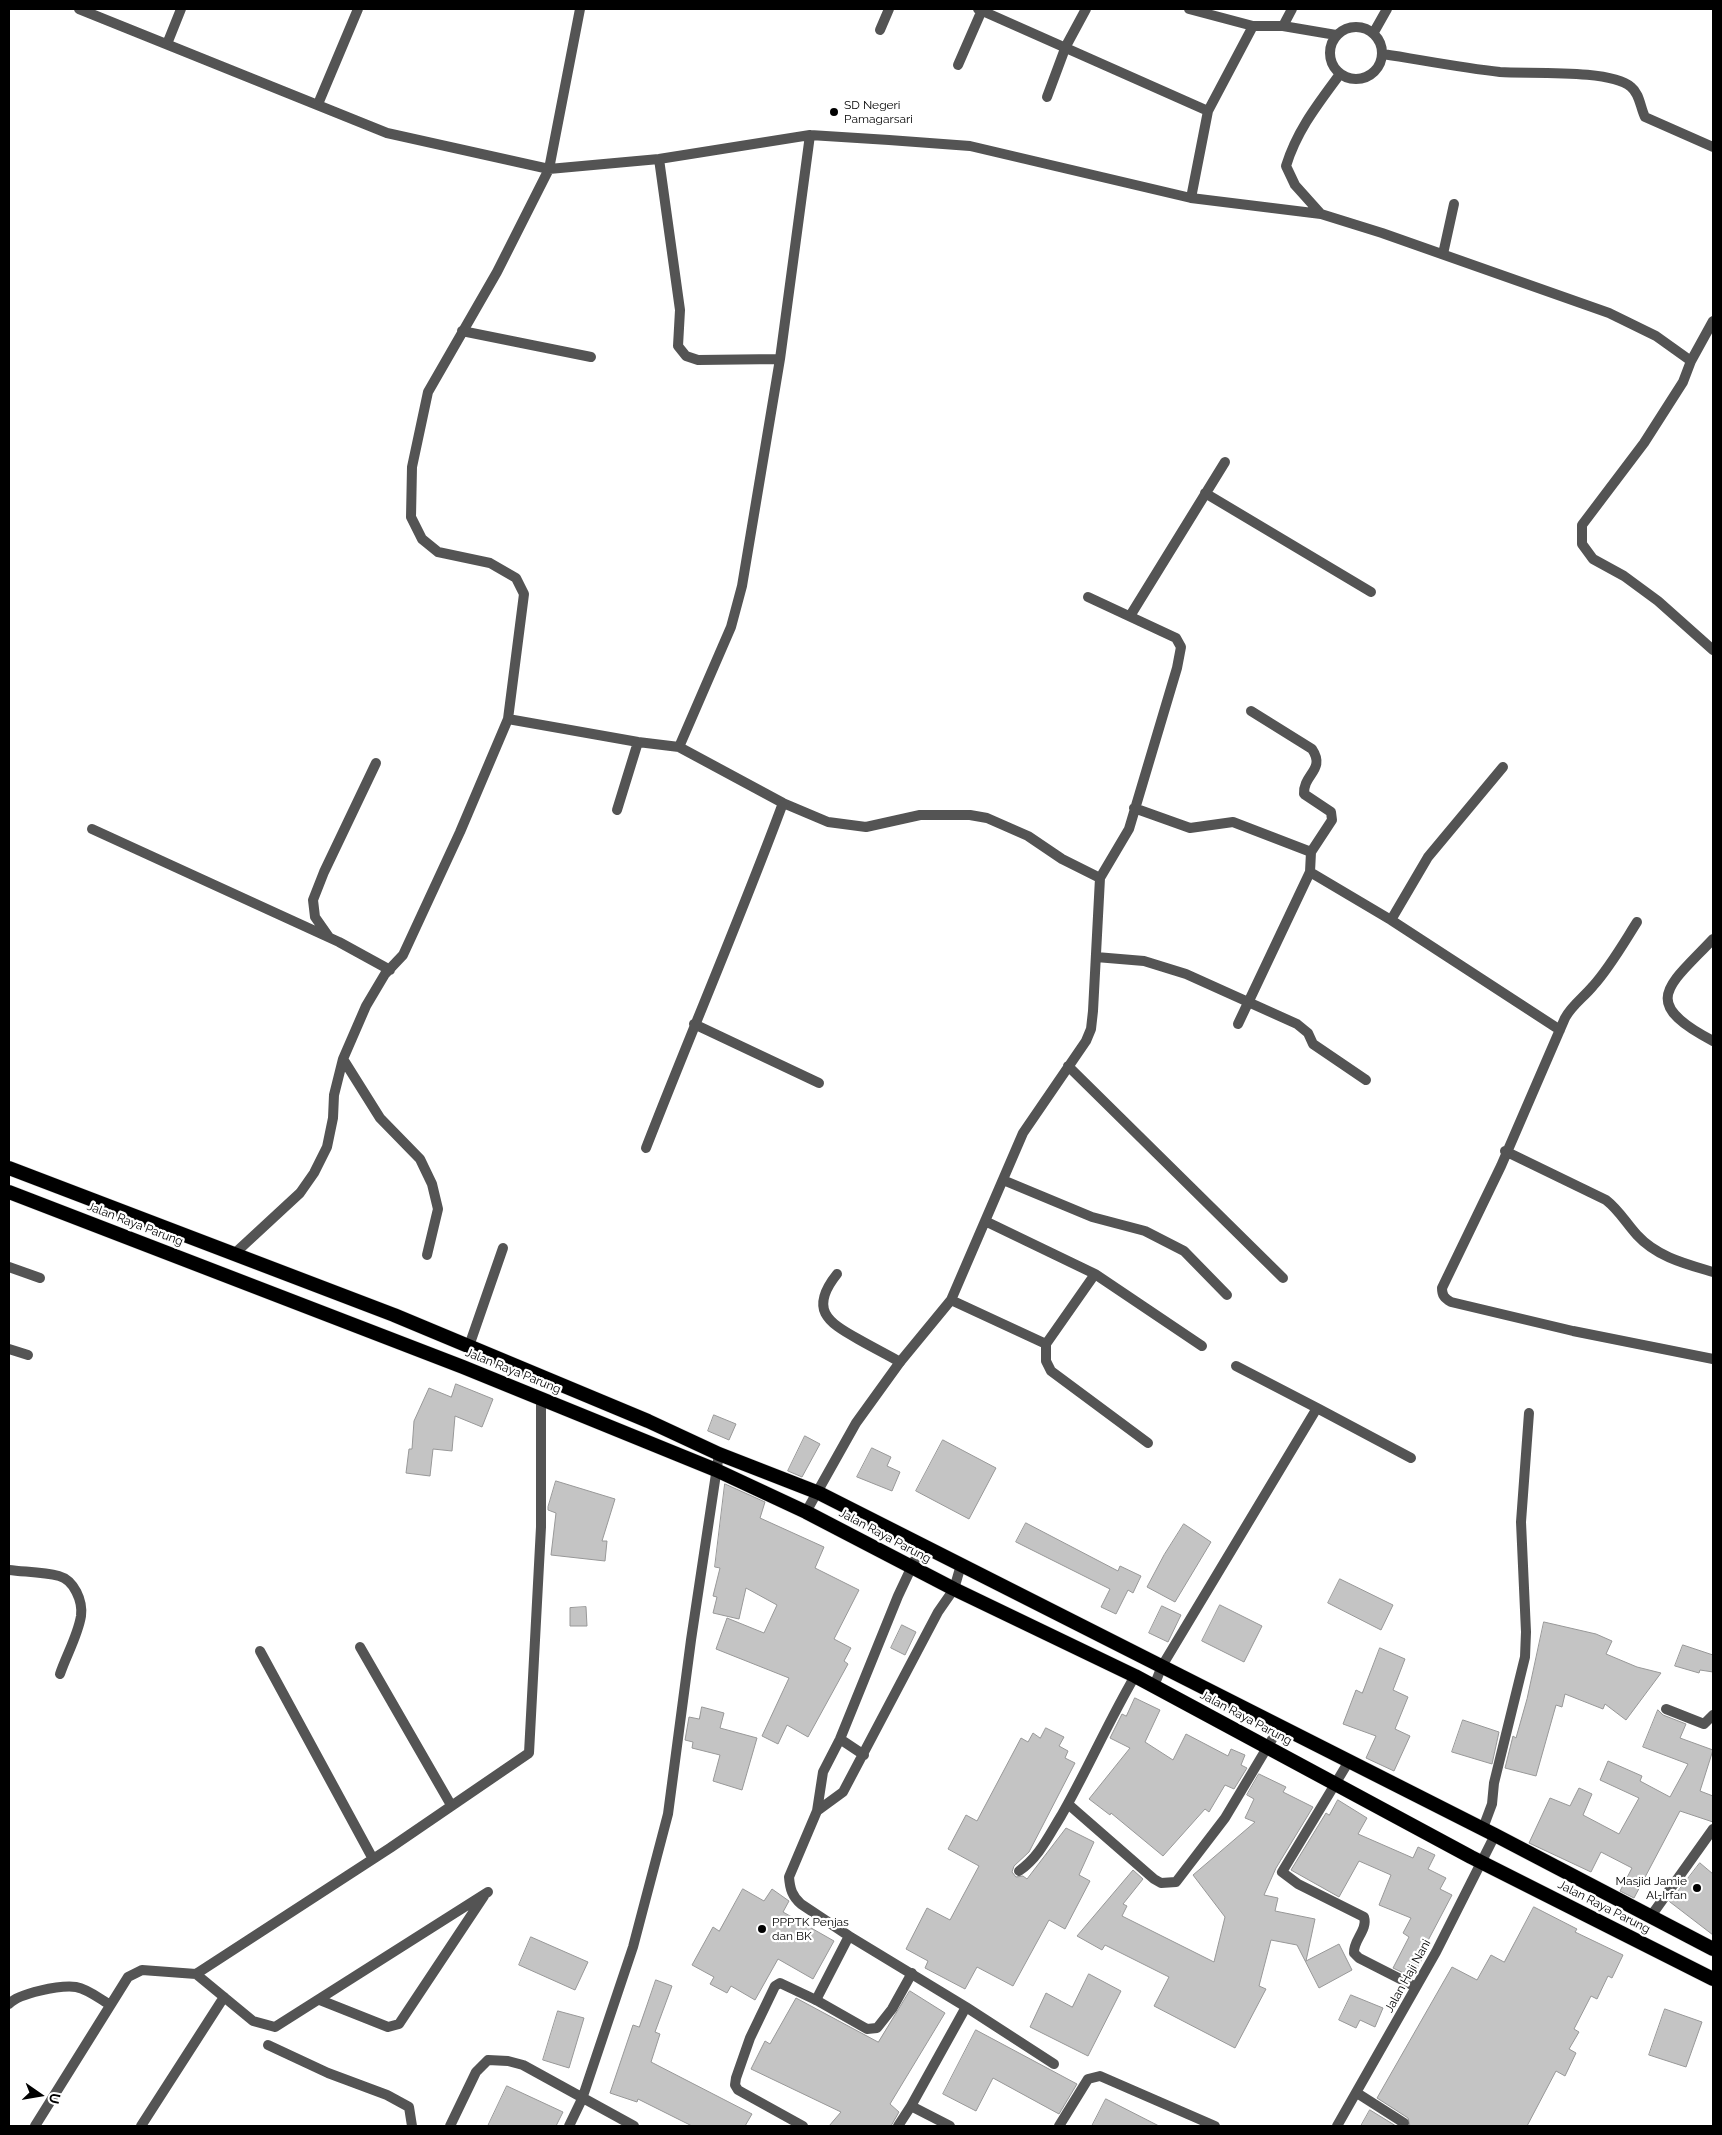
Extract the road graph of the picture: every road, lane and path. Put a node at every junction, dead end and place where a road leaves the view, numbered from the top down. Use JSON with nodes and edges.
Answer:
{"nodes":[{"id":1,"x":79,"y":9,"type":"edge"},
{"id":2,"x":181,"y":9,"type":"edge"},
{"id":3,"x":358,"y":9,"type":"edge"},
{"id":4,"x":580,"y":9,"type":"edge"},
{"id":5,"x":889,"y":9,"type":"edge"},
{"id":6,"x":1086,"y":9,"type":"edge"},
{"id":7,"x":1292,"y":9,"type":"edge"},
{"id":8,"x":1387,"y":9,"type":"edge"},
{"id":9,"x":980,"y":10,"type":"edge"},
{"id":10,"x":1194,"y":10,"type":"edge"},
{"id":11,"x":1253,"y":26,"type":"junction"},
{"id":12,"x":1283,"y":26,"type":"junction"},
{"id":13,"x":880,"y":30,"type":"dead end"},
{"id":14,"x":1374,"y":32,"type":"junction"},
{"id":15,"x":1336,"y":35,"type":"junction"},
{"id":16,"x":167,"y":44,"type":"junction"},
{"id":17,"x":1066,"y":46,"type":"junction"},
{"id":18,"x":1383,"y":54,"type":"junction"},
{"id":19,"x":958,"y":65,"type":"dead end"},
{"id":20,"x":1340,"y":74,"type":"junction"},
{"id":21,"x":1047,"y":97,"type":"dead end"},
{"id":22,"x":318,"y":104,"type":"junction"},
{"id":23,"x":1208,"y":111,"type":"junction"},
{"id":24,"x":810,"y":135,"type":"junction"},
{"id":25,"x":1713,"y":147,"type":"edge"},
{"id":26,"x":659,"y":158,"type":"junction"},
{"id":27,"x":549,"y":169,"type":"junction"},
{"id":28,"x":1191,"y":198,"type":"junction"},
{"id":29,"x":1454,"y":204,"type":"dead end"},
{"id":30,"x":1320,"y":214,"type":"junction"},
{"id":31,"x":1443,"y":254,"type":"junction"},
{"id":32,"x":1713,"y":321,"type":"edge"},
{"id":33,"x":462,"y":331,"type":"junction"},
{"id":34,"x":591,"y":357,"type":"dead end"},
{"id":35,"x":780,"y":359,"type":"junction"},
{"id":36,"x":1691,"y":361,"type":"junction"},
{"id":37,"x":1225,"y":462,"type":"dead end"},
{"id":38,"x":1205,"y":493,"type":"junction"},
{"id":39,"x":1371,"y":592,"type":"dead end"},
{"id":40,"x":1088,"y":597,"type":"dead end"},
{"id":41,"x":1130,"y":616,"type":"junction"},
{"id":42,"x":1713,"y":650,"type":"edge"},
{"id":43,"x":1251,"y":711,"type":"dead end"},
{"id":44,"x":508,"y":719,"type":"junction"},
{"id":45,"x":638,"y":742,"type":"junction"},
{"id":46,"x":679,"y":747,"type":"junction"},
{"id":47,"x":376,"y":763,"type":"dead end"},
{"id":48,"x":1503,"y":767,"type":"dead end"},
{"id":49,"x":783,"y":803,"type":"junction"},
{"id":50,"x":1134,"y":808,"type":"junction"},
{"id":51,"x":617,"y":810,"type":"dead end"},
{"id":52,"x":92,"y":828,"type":"dead end"},
{"id":53,"x":1311,"y":852,"type":"junction"},
{"id":54,"x":1310,"y":872,"type":"junction"},
{"id":55,"x":1100,"y":878,"type":"junction"},
{"id":56,"x":1392,"y":920,"type":"junction"},
{"id":57,"x":1637,"y":922,"type":"dead end"},
{"id":58,"x":330,"y":938,"type":"junction"},
{"id":59,"x":1713,"y":939,"type":"edge"},
{"id":60,"x":1096,"y":957,"type":"junction"},
{"id":61,"x":390,"y":970,"type":"junction"},
{"id":62,"x":1247,"y":1002,"type":"junction"},
{"id":63,"x":694,"y":1024,"type":"junction"},
{"id":64,"x":1238,"y":1024,"type":"dead end"},
{"id":65,"x":1560,"y":1030,"type":"junction"},
{"id":66,"x":1713,"y":1041,"type":"edge"},
{"id":67,"x":344,"y":1059,"type":"junction"},
{"id":68,"x":1068,"y":1066,"type":"junction"},
{"id":69,"x":1366,"y":1080,"type":"dead end"},
{"id":70,"x":819,"y":1083,"type":"dead end"},
{"id":71,"x":646,"y":1148,"type":"dead end"},
{"id":72,"x":1505,"y":1151,"type":"junction"},
{"id":73,"x":9,"y":1168,"type":"edge"},
{"id":74,"x":1003,"y":1180,"type":"junction"},
{"id":75,"x":9,"y":1192,"type":"edge"},
{"id":76,"x":985,"y":1221,"type":"junction"},
{"id":77,"x":503,"y":1248,"type":"dead end"},
{"id":78,"x":233,"y":1255,"type":"junction"},
{"id":79,"x":427,"y":1255,"type":"dead end"},
{"id":80,"x":9,"y":1267,"type":"edge"},
{"id":81,"x":1713,"y":1272,"type":"edge"},
{"id":82,"x":837,"y":1274,"type":"dead end"},
{"id":83,"x":1095,"y":1274,"type":"junction"},
{"id":84,"x":40,"y":1278,"type":"dead end"},
{"id":85,"x":1283,"y":1278,"type":"dead end"},
{"id":86,"x":1226,"y":1295,"type":"dead end"},
{"id":87,"x":951,"y":1300,"type":"junction"},
{"id":88,"x":394,"y":1315,"type":"junction"},
{"id":89,"x":387,"y":1338,"type":"junction"},
{"id":90,"x":1046,"y":1344,"type":"junction"},
{"id":91,"x":469,"y":1346,"type":"junction"},
{"id":92,"x":1202,"y":1346,"type":"dead end"},
{"id":93,"x":9,"y":1349,"type":"edge"},
{"id":94,"x":28,"y":1355,"type":"dead end"},
{"id":95,"x":1713,"y":1358,"type":"edge"},
{"id":96,"x":900,"y":1362,"type":"junction"},
{"id":97,"x":1236,"y":1366,"type":"dead end"},
{"id":98,"x":541,"y":1399,"type":"junction"},
{"id":99,"x":1317,"y":1408,"type":"junction"},
{"id":100,"x":1529,"y":1413,"type":"dead end"},
{"id":101,"x":1148,"y":1443,"type":"dead end"},
{"id":102,"x":720,"y":1454,"type":"junction"},
{"id":103,"x":1411,"y":1458,"type":"dead end"},
{"id":104,"x":716,"y":1470,"type":"junction"},
{"id":105,"x":819,"y":1493,"type":"junction"},
{"id":106,"x":806,"y":1512,"type":"junction"},
{"id":107,"x":922,"y":1545,"type":"junction"},
{"id":108,"x":961,"y":1565,"type":"junction"},
{"id":109,"x":912,"y":1568,"type":"junction"},
{"id":110,"x":9,"y":1570,"type":"edge"},
{"id":111,"x":954,"y":1589,"type":"junction"},
{"id":112,"x":360,"y":1647,"type":"dead end"},
{"id":113,"x":260,"y":1651,"type":"dead end"},
{"id":114,"x":1162,"y":1666,"type":"junction"},
{"id":115,"x":60,"y":1674,"type":"dead end"},
{"id":116,"x":1135,"y":1676,"type":"junction"},
{"id":117,"x":1154,"y":1686,"type":"junction"},
{"id":118,"x":1666,"y":1709,"type":"dead end"},
{"id":119,"x":1713,"y":1715,"type":"edge"},
{"id":120,"x":1280,"y":1726,"type":"junction"},
{"id":121,"x":840,"y":1739,"type":"junction"},
{"id":122,"x":1267,"y":1746,"type":"junction"},
{"id":123,"x":864,"y":1755,"type":"junction"},
{"id":124,"x":1349,"y":1761,"type":"junction"},
{"id":125,"x":1336,"y":1784,"type":"junction"},
{"id":126,"x":1068,"y":1804,"type":"junction"},
{"id":127,"x":451,"y":1805,"type":"junction"},
{"id":128,"x":817,"y":1812,"type":"junction"},
{"id":129,"x":1713,"y":1829,"type":"edge"},
{"id":130,"x":1489,"y":1832,"type":"junction"},
{"id":131,"x":372,"y":1859,"type":"junction"},
{"id":132,"x":1482,"y":1862,"type":"junction"},
{"id":133,"x":1019,"y":1870,"type":"dead end"},
{"id":134,"x":1651,"y":1916,"type":"junction"},
{"id":135,"x":849,"y":1936,"type":"junction"},
{"id":136,"x":1713,"y":1949,"type":"edge"},
{"id":137,"x":912,"y":1973,"type":"junction"},
{"id":138,"x":196,"y":1974,"type":"junction"},
{"id":139,"x":1713,"y":1979,"type":"edge"},
{"id":140,"x":1416,"y":1987,"type":"junction"},
{"id":141,"x":224,"y":1997,"type":"junction"},
{"id":142,"x":320,"y":2000,"type":"junction"},
{"id":143,"x":816,"y":2000,"type":"junction"},
{"id":144,"x":9,"y":2004,"type":"edge"},
{"id":145,"x":110,"y":2005,"type":"junction"},
{"id":146,"x":966,"y":2006,"type":"junction"},
{"id":147,"x":268,"y":2045,"type":"dead end"},
{"id":148,"x":1054,"y":2064,"type":"dead end"},
{"id":149,"x":1357,"y":2093,"type":"junction"},
{"id":150,"x":582,"y":2099,"type":"junction"},
{"id":151,"x":911,"y":2106,"type":"junction"},
{"id":152,"x":1404,"y":2123,"type":"dead end"},
{"id":153,"x":35,"y":2126,"type":"edge"},
{"id":154,"x":141,"y":2126,"type":"edge"},
{"id":155,"x":412,"y":2126,"type":"edge"},
{"id":156,"x":450,"y":2126,"type":"edge"},
{"id":157,"x":569,"y":2126,"type":"edge"},
{"id":158,"x":634,"y":2126,"type":"edge"},
{"id":159,"x":803,"y":2126,"type":"edge"},
{"id":160,"x":898,"y":2126,"type":"edge"},
{"id":161,"x":950,"y":2126,"type":"edge"},
{"id":162,"x":1059,"y":2126,"type":"edge"},
{"id":163,"x":1215,"y":2126,"type":"edge"},
{"id":164,"x":1337,"y":2126,"type":"edge"}],
"edges":[{"from":1,"to":16,"type":"street"},
{"from":2,"to":16,"type":"street"},
{"from":3,"to":22,"type":"street"},
{"from":4,"to":27,"type":"street"},
{"from":5,"to":13,"type":"street"},
{"from":6,"to":17,"type":"street"},
{"from":7,"to":12,"type":"street"},
{"from":8,"to":14,"type":"street"},
{"from":9,"to":17,"type":"street"},
{"from":9,"to":19,"type":"street"},
{"from":10,"to":11,"type":"street"},
{"from":11,"to":12,"type":"street"},
{"from":11,"to":23,"type":"street"},
{"from":12,"to":15,"type":"street"},
{"from":14,"to":15,"type":"street"},
{"from":14,"to":18,"type":"street"},
{"from":15,"to":20,"type":"street"},
{"from":16,"to":22,"type":"street"},
{"from":17,"to":21,"type":"street"},
{"from":17,"to":23,"type":"street"},
{"from":18,"to":20,"type":"street"},
{"from":18,"to":25,"type":"street"},
{"from":20,"to":30,"type":"street"},
{"from":22,"to":27,"type":"street"},
{"from":23,"to":28,"type":"street"},
{"from":24,"to":26,"type":"street"},
{"from":24,"to":28,"type":"street"},
{"from":24,"to":35,"type":"street"},
{"from":26,"to":27,"type":"street"},
{"from":26,"to":35,"type":"street"},
{"from":27,"to":33,"type":"street"},
{"from":28,"to":30,"type":"street"},
{"from":29,"to":31,"type":"street"},
{"from":30,"to":31,"type":"street"},
{"from":31,"to":36,"type":"street"},
{"from":32,"to":36,"type":"street"},
{"from":33,"to":34,"type":"street"},
{"from":33,"to":44,"type":"street"},
{"from":35,"to":46,"type":"street"},
{"from":36,"to":42,"type":"street"},
{"from":37,"to":38,"type":"street"},
{"from":38,"to":39,"type":"street"},
{"from":38,"to":41,"type":"street"},
{"from":40,"to":41,"type":"street"},
{"from":41,"to":50,"type":"street"},
{"from":43,"to":53,"type":"street"},
{"from":44,"to":45,"type":"street"},
{"from":44,"to":61,"type":"street"},
{"from":45,"to":46,"type":"street"},
{"from":45,"to":51,"type":"street"},
{"from":46,"to":49,"type":"street"},
{"from":47,"to":58,"type":"street"},
{"from":48,"to":56,"type":"street"},
{"from":49,"to":55,"type":"street"},
{"from":49,"to":63,"type":"street"},
{"from":50,"to":53,"type":"street"},
{"from":50,"to":55,"type":"street"},
{"from":52,"to":58,"type":"street"},
{"from":53,"to":54,"type":"street"},
{"from":54,"to":56,"type":"street"},
{"from":54,"to":62,"type":"street"},
{"from":55,"to":60,"type":"street"},
{"from":56,"to":65,"type":"street"},
{"from":57,"to":65,"type":"street"},
{"from":58,"to":61,"type":"street"},
{"from":59,"to":66,"type":"street"},
{"from":60,"to":62,"type":"street"},
{"from":60,"to":68,"type":"street"},
{"from":61,"to":67,"type":"street"},
{"from":62,"to":64,"type":"street"},
{"from":62,"to":69,"type":"street"},
{"from":63,"to":70,"type":"street"},
{"from":63,"to":71,"type":"street"},
{"from":65,"to":72,"type":"street"},
{"from":67,"to":78,"type":"street"},
{"from":67,"to":79,"type":"street"},
{"from":68,"to":74,"type":"street"},
{"from":68,"to":85,"type":"street"},
{"from":72,"to":81,"type":"street"},
{"from":72,"to":95,"type":"street"},
{"from":73,"to":78,"type":"highway","name":"Jalan Raya Parung"},
{"from":74,"to":76,"type":"street"},
{"from":74,"to":86,"type":"street"},
{"from":75,"to":89,"type":"highway","name":"Jalan Raya Parung"},
{"from":76,"to":83,"type":"street"},
{"from":76,"to":87,"type":"street"},
{"from":77,"to":91,"type":"street"},
{"from":78,"to":88,"type":"highway","name":"Jalan Raya Parung"},
{"from":80,"to":84,"type":"street"},
{"from":82,"to":96,"type":"street"},
{"from":83,"to":90,"type":"street"},
{"from":83,"to":92,"type":"street"},
{"from":87,"to":90,"type":"street"},
{"from":87,"to":96,"type":"street"},
{"from":88,"to":89,"type":"highway"},
{"from":88,"to":91,"type":"highway","name":"Jalan Raya Parung"},
{"from":89,"to":98,"type":"highway","name":"Jalan Raya Parung"},
{"from":90,"to":101,"type":"street"},
{"from":91,"to":102,"type":"highway","name":"Jalan Raya Parung"},
{"from":93,"to":94,"type":"street"},
{"from":96,"to":105,"type":"street"},
{"from":97,"to":99,"type":"street"},
{"from":98,"to":104,"type":"highway","name":"Jalan Raya Parung"},
{"from":98,"to":127,"type":"street"},
{"from":99,"to":103,"type":"street"},
{"from":99,"to":114,"type":"street"},
{"from":100,"to":130,"type":"street","name":"Jalan Haji Nani"},
{"from":102,"to":104,"type":"street"},
{"from":102,"to":105,"type":"highway","name":"Jalan Raya Parung"},
{"from":104,"to":106,"type":"highway","name":"Jalan Raya Parung"},
{"from":104,"to":150,"type":"street"},
{"from":105,"to":106,"type":"street"},
{"from":105,"to":107,"type":"highway","name":"Jalan Raya Parung"},
{"from":106,"to":109,"type":"highway","name":"Jalan Raya Parung"},
{"from":107,"to":108,"type":"highway","name":"Jalan Raya Parung"},
{"from":107,"to":109,"type":"street"},
{"from":108,"to":111,"type":"street"},
{"from":108,"to":114,"type":"highway","name":"Jalan Raya Parung"},
{"from":109,"to":111,"type":"highway","name":"Jalan Raya Parung"},
{"from":109,"to":121,"type":"street"},
{"from":110,"to":115,"type":"street"},
{"from":111,"to":116,"type":"highway","name":"Jalan Raya Parung"},
{"from":111,"to":123,"type":"street"},
{"from":112,"to":127,"type":"street"},
{"from":113,"to":131,"type":"street"},
{"from":114,"to":117,"type":"street"},
{"from":114,"to":120,"type":"highway","name":"Jalan Raya Parung"},
{"from":116,"to":117,"type":"highway","name":"Jalan Raya Parung"},
{"from":116,"to":126,"type":"street"},
{"from":117,"to":122,"type":"highway","name":"Jalan Raya Parung"},
{"from":118,"to":119,"type":"street"},
{"from":120,"to":122,"type":"street"},
{"from":120,"to":124,"type":"highway","name":"Jalan Raya Parung"},
{"from":121,"to":123,"type":"street"},
{"from":121,"to":128,"type":"street"},
{"from":122,"to":125,"type":"highway","name":"Jalan Raya Parung"},
{"from":122,"to":126,"type":"street"},
{"from":123,"to":128,"type":"street"},
{"from":124,"to":125,"type":"street"},
{"from":124,"to":130,"type":"highway","name":"Jalan Raya Parung"},
{"from":125,"to":132,"type":"highway","name":"Jalan Raya Parung"},
{"from":125,"to":140,"type":"street"},
{"from":126,"to":133,"type":"street"},
{"from":127,"to":131,"type":"street"},
{"from":128,"to":135,"type":"street"},
{"from":129,"to":134,"type":"street"},
{"from":130,"to":132,"type":"street","name":"Jalan Haji Nani"},
{"from":130,"to":134,"type":"highway","name":"Jalan Raya Parung"},
{"from":131,"to":138,"type":"street"},
{"from":132,"to":139,"type":"highway","name":"Jalan Raya Parung"},
{"from":132,"to":140,"type":"street","name":"Jalan Haji Nani"},
{"from":134,"to":136,"type":"highway","name":"Jalan Raya Parung"},
{"from":135,"to":137,"type":"street"},
{"from":135,"to":143,"type":"street"},
{"from":137,"to":143,"type":"street"},
{"from":137,"to":146,"type":"street"},
{"from":138,"to":141,"type":"street"},
{"from":138,"to":145,"type":"street"},
{"from":140,"to":149,"type":"street","name":"Jalan Haji Nani"},
{"from":141,"to":142,"type":"street"},
{"from":141,"to":154,"type":"street"},
{"from":142,"to":142,"type":"street"},
{"from":143,"to":159,"type":"street"},
{"from":144,"to":145,"type":"street"},
{"from":145,"to":153,"type":"street"},
{"from":146,"to":148,"type":"street"},
{"from":146,"to":151,"type":"street"},
{"from":147,"to":155,"type":"street"},
{"from":149,"to":152,"type":"street"},
{"from":149,"to":164,"type":"street","name":"Jalan Haji Nani"},
{"from":150,"to":156,"type":"street"},
{"from":150,"to":157,"type":"street"},
{"from":150,"to":158,"type":"street"},
{"from":151,"to":160,"type":"street"},
{"from":151,"to":161,"type":"street"},
{"from":162,"to":163,"type":"street"}]}
